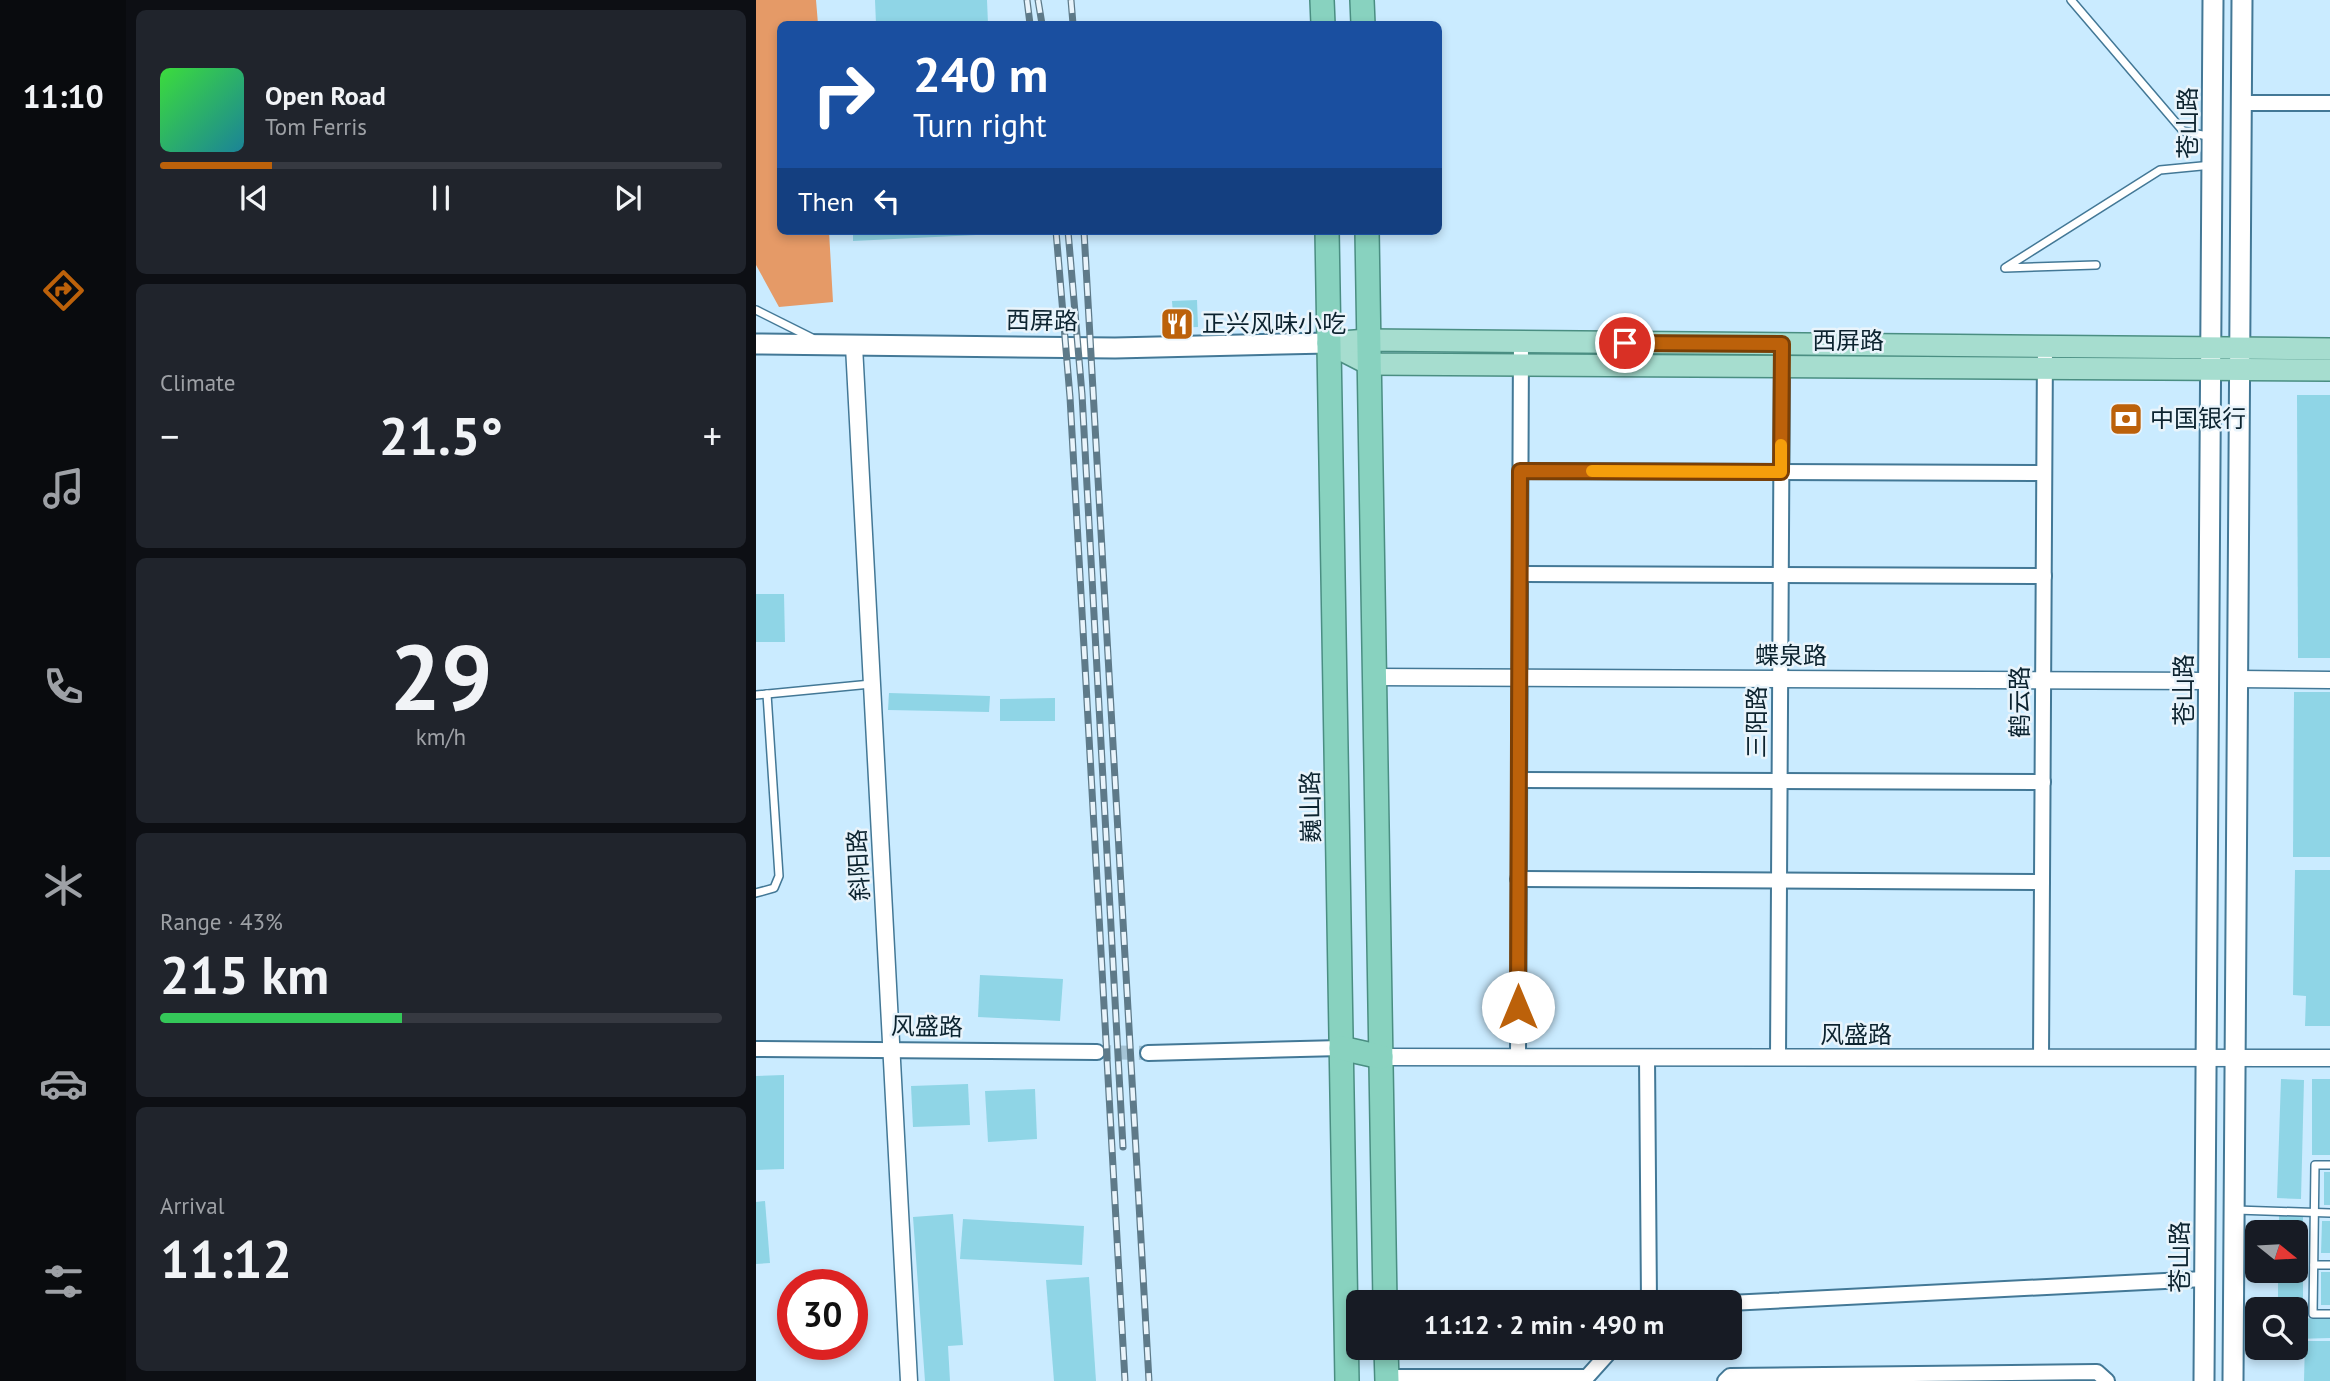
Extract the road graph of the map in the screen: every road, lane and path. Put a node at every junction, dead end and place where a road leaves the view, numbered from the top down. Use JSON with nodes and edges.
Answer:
{"nodes":[{"id":1,"x":1322,"y":0,"type":"edge"},
{"id":2,"x":1362,"y":0,"type":"edge"},
{"id":3,"x":2071,"y":0,"type":"edge"},
{"id":4,"x":2213,"y":0,"type":"edge"},
{"id":5,"x":2242,"y":0,"type":"edge"},
{"id":6,"x":1323,"y":21,"type":"edge"},
{"id":7,"x":1363,"y":21,"type":"edge"},
{"id":8,"x":2241,"y":103,"type":"junction"},
{"id":9,"x":2330,"y":103,"type":"edge"},
{"id":10,"x":2212,"y":137,"type":"junction"},
{"id":11,"x":2212,"y":165,"type":"junction"},
{"id":12,"x":1327,"y":235,"type":"edge"},
{"id":13,"x":1367,"y":235,"type":"edge"},
{"id":14,"x":2096,"y":265,"type":"dead end"},
{"id":15,"x":756,"y":310,"type":"edge"},
{"id":16,"x":1368,"y":340,"type":"junction"},
{"id":17,"x":1521,"y":342,"type":"junction"},
{"id":18,"x":1328,"y":343,"type":"junction"},
{"id":19,"x":756,"y":344,"type":"edge"},
{"id":20,"x":1782,"y":344,"type":"junction"},
{"id":21,"x":825,"y":345,"type":"junction"},
{"id":22,"x":854,"y":346,"type":"junction"},
{"id":23,"x":2045,"y":346,"type":"junction"},
{"id":24,"x":2330,"y":349,"type":"edge"},
{"id":25,"x":2211,"y":359,"type":"junction"},
{"id":26,"x":2239,"y":359,"type":"junction"},
{"id":27,"x":1369,"y":364,"type":"junction"},
{"id":28,"x":1521,"y":365,"type":"junction"},
{"id":29,"x":1782,"y":367,"type":"junction"},
{"id":30,"x":2045,"y":369,"type":"junction"},
{"id":31,"x":2330,"y":370,"type":"edge"},
{"id":32,"x":1520,"y":471,"type":"junction"},
{"id":33,"x":1781,"y":472,"type":"junction"},
{"id":34,"x":2044,"y":473,"type":"junction"},
{"id":35,"x":1520,"y":574,"type":"junction"},
{"id":36,"x":1781,"y":575,"type":"junction"},
{"id":37,"x":2044,"y":576,"type":"junction"},
{"id":38,"x":1374,"y":677,"type":"junction"},
{"id":39,"x":1519,"y":677,"type":"junction"},
{"id":40,"x":1780,"y":679,"type":"junction"},
{"id":41,"x":2237,"y":679,"type":"junction"},
{"id":42,"x":2043,"y":680,"type":"junction"},
{"id":43,"x":2330,"y":680,"type":"edge"},
{"id":44,"x":2208,"y":681,"type":"junction"},
{"id":45,"x":872,"y":684,"type":"junction"},
{"id":46,"x":766,"y":694,"type":"junction"},
{"id":47,"x":756,"y":695,"type":"edge"},
{"id":48,"x":1519,"y":780,"type":"junction"},
{"id":49,"x":1780,"y":781,"type":"junction"},
{"id":50,"x":2043,"y":782,"type":"junction"},
{"id":51,"x":1518,"y":879,"type":"junction"},
{"id":52,"x":1779,"y":881,"type":"junction"},
{"id":53,"x":2042,"y":882,"type":"junction"},
{"id":54,"x":756,"y":893,"type":"edge"},
{"id":55,"x":1341,"y":1048,"type":"junction"},
{"id":56,"x":756,"y":1049,"type":"edge"},
{"id":57,"x":891,"y":1049,"type":"junction"},
{"id":58,"x":1097,"y":1052,"type":"tunnel mouth"},
{"id":59,"x":1148,"y":1053,"type":"tunnel mouth"},
{"id":60,"x":1381,"y":1057,"type":"junction"},
{"id":61,"x":1518,"y":1057,"type":"junction"},
{"id":62,"x":1647,"y":1057,"type":"junction"},
{"id":63,"x":1778,"y":1058,"type":"junction"},
{"id":64,"x":2041,"y":1058,"type":"junction"},
{"id":65,"x":2206,"y":1058,"type":"junction"},
{"id":66,"x":2235,"y":1058,"type":"junction"},
{"id":67,"x":2330,"y":1058,"type":"edge"},
{"id":68,"x":2330,"y":1165,"type":"edge"},
{"id":69,"x":2234,"y":1210,"type":"junction"},
{"id":70,"x":2315,"y":1213,"type":"junction"},
{"id":71,"x":2330,"y":1213,"type":"edge"},
{"id":72,"x":2314,"y":1265,"type":"junction"},
{"id":73,"x":2330,"y":1265,"type":"edge"},
{"id":74,"x":2204,"y":1279,"type":"junction"},
{"id":75,"x":1385,"y":1290,"type":"edge"},
{"id":76,"x":1649,"y":1290,"type":"edge"},
{"id":77,"x":1742,"y":1302,"type":"edge"},
{"id":78,"x":2330,"y":1314,"type":"edge"},
{"id":79,"x":1386,"y":1360,"type":"edge"},
{"id":80,"x":1602,"y":1360,"type":"edge"},
{"id":81,"x":1387,"y":1379,"type":"edge"},
{"id":82,"x":909,"y":1381,"type":"edge"},
{"id":83,"x":1347,"y":1381,"type":"edge"},
{"id":84,"x":1725,"y":1381,"type":"edge"},
{"id":85,"x":2107,"y":1381,"type":"edge"},
{"id":86,"x":2204,"y":1381,"type":"edge"},
{"id":87,"x":2232,"y":1381,"type":"edge"}],
"edges":[{"from":1,"to":6,"type":"highway"},
{"from":2,"to":7,"type":"highway"},
{"from":3,"to":10,"type":"lane"},
{"from":4,"to":10,"type":"main road","name":"苍山路"},
{"from":5,"to":8,"type":"main road"},
{"from":8,"to":9,"type":"street"},
{"from":8,"to":26,"type":"main road"},
{"from":10,"to":11,"type":"main road","name":"苍山路"},
{"from":11,"to":14,"type":"lane"},
{"from":11,"to":25,"type":"main road","name":"苍山路"},
{"from":12,"to":18,"type":"highway","name":"巍山路"},
{"from":13,"to":16,"type":"highway"},
{"from":15,"to":21,"type":"lane"},
{"from":16,"to":17,"type":"main road","name":"西屏路"},
{"from":16,"to":18,"type":"main road","name":"西屏路"},
{"from":16,"to":27,"type":"highway"},
{"from":17,"to":20,"type":"main road","name":"西屏路"},
{"from":17,"to":28,"type":"street"},
{"from":18,"to":22,"type":"main road","name":"西屏路"},
{"from":18,"to":27,"type":"main road","name":"西屏路"},
{"from":18,"to":55,"type":"highway","name":"巍山路"},
{"from":19,"to":21,"type":"main road","name":"西屏路"},
{"from":20,"to":23,"type":"main road","name":"西屏路"},
{"from":20,"to":29,"type":"street","name":"三阳路"},
{"from":21,"to":22,"type":"main road","name":"西屏路"},
{"from":22,"to":45,"type":"street","name":"斜阳路"},
{"from":23,"to":25,"type":"main road","name":"西屏路"},
{"from":23,"to":30,"type":"street","name":"鹤云路"},
{"from":24,"to":26,"type":"main road","name":"西屏路"},
{"from":25,"to":26,"type":"main road","name":"西屏路"},
{"from":25,"to":30,"type":"main road","name":"西屏路"},
{"from":25,"to":44,"type":"main road","name":"苍山路"},
{"from":26,"to":31,"type":"main road","name":"西屏路"},
{"from":26,"to":41,"type":"main road"},
{"from":27,"to":28,"type":"main road","name":"西屏路"},
{"from":27,"to":38,"type":"highway"},
{"from":28,"to":29,"type":"main road","name":"西屏路"},
{"from":28,"to":32,"type":"street"},
{"from":29,"to":30,"type":"main road","name":"西屏路"},
{"from":29,"to":33,"type":"street","name":"三阳路"},
{"from":30,"to":34,"type":"street","name":"鹤云路"},
{"from":32,"to":33,"type":"street"},
{"from":32,"to":35,"type":"street"},
{"from":33,"to":34,"type":"street"},
{"from":33,"to":36,"type":"street","name":"三阳路"},
{"from":34,"to":37,"type":"street","name":"鹤云路"},
{"from":35,"to":36,"type":"street"},
{"from":35,"to":39,"type":"street"},
{"from":36,"to":37,"type":"street"},
{"from":36,"to":40,"type":"street","name":"三阳路"},
{"from":37,"to":42,"type":"street","name":"鹤云路"},
{"from":38,"to":39,"type":"street","name":"蝶泉路"},
{"from":38,"to":60,"type":"highway"},
{"from":39,"to":40,"type":"street","name":"蝶泉路"},
{"from":39,"to":48,"type":"street"},
{"from":40,"to":42,"type":"street","name":"蝶泉路"},
{"from":40,"to":49,"type":"street","name":"三阳路"},
{"from":41,"to":43,"type":"street"},
{"from":41,"to":66,"type":"main road"},
{"from":42,"to":44,"type":"street","name":"蝶泉路"},
{"from":42,"to":50,"type":"street","name":"鹤云路"},
{"from":44,"to":65,"type":"main road","name":"苍山路"},
{"from":45,"to":46,"type":"lane"},
{"from":45,"to":57,"type":"street","name":"斜阳路"},
{"from":46,"to":47,"type":"lane"},
{"from":46,"to":54,"type":"lane"},
{"from":48,"to":49,"type":"street"},
{"from":48,"to":51,"type":"street"},
{"from":49,"to":50,"type":"street"},
{"from":49,"to":52,"type":"street","name":"三阳路"},
{"from":50,"to":53,"type":"street","name":"鹤云路"},
{"from":51,"to":52,"type":"street"},
{"from":51,"to":61,"type":"street"},
{"from":52,"to":53,"type":"street"},
{"from":52,"to":63,"type":"street","name":"三阳路"},
{"from":53,"to":64,"type":"street","name":"鹤云路"},
{"from":55,"to":59,"type":"street"},
{"from":55,"to":60,"type":"highway"},
{"from":55,"to":83,"type":"highway","name":"巍山路"},
{"from":56,"to":57,"type":"street","name":"风盛路"},
{"from":57,"to":58,"type":"street","name":"风盛路"},
{"from":57,"to":82,"type":"street","name":"斜阳路"},
{"from":60,"to":61,"type":"street","name":"风盛路"},
{"from":60,"to":75,"type":"highway"},
{"from":61,"to":62,"type":"street","name":"风盛路"},
{"from":62,"to":63,"type":"street","name":"风盛路"},
{"from":62,"to":76,"type":"street"},
{"from":63,"to":64,"type":"street","name":"风盛路"},
{"from":64,"to":65,"type":"street","name":"风盛路"},
{"from":65,"to":66,"type":"street","name":"风盛路"},
{"from":65,"to":74,"type":"main road","name":"苍山路"},
{"from":66,"to":67,"type":"street","name":"风盛路"},
{"from":66,"to":69,"type":"main road"},
{"from":68,"to":70,"type":"lane"},
{"from":69,"to":70,"type":"lane"},
{"from":69,"to":87,"type":"main road"},
{"from":70,"to":71,"type":"lane"},
{"from":70,"to":72,"type":"lane"},
{"from":72,"to":73,"type":"lane"},
{"from":72,"to":78,"type":"lane"},
{"from":74,"to":77,"type":"street"},
{"from":74,"to":86,"type":"main road","name":"苍山路"},
{"from":79,"to":81,"type":"highway"},
{"from":80,"to":81,"type":"street"},
{"from":84,"to":85,"type":"street"}]}
